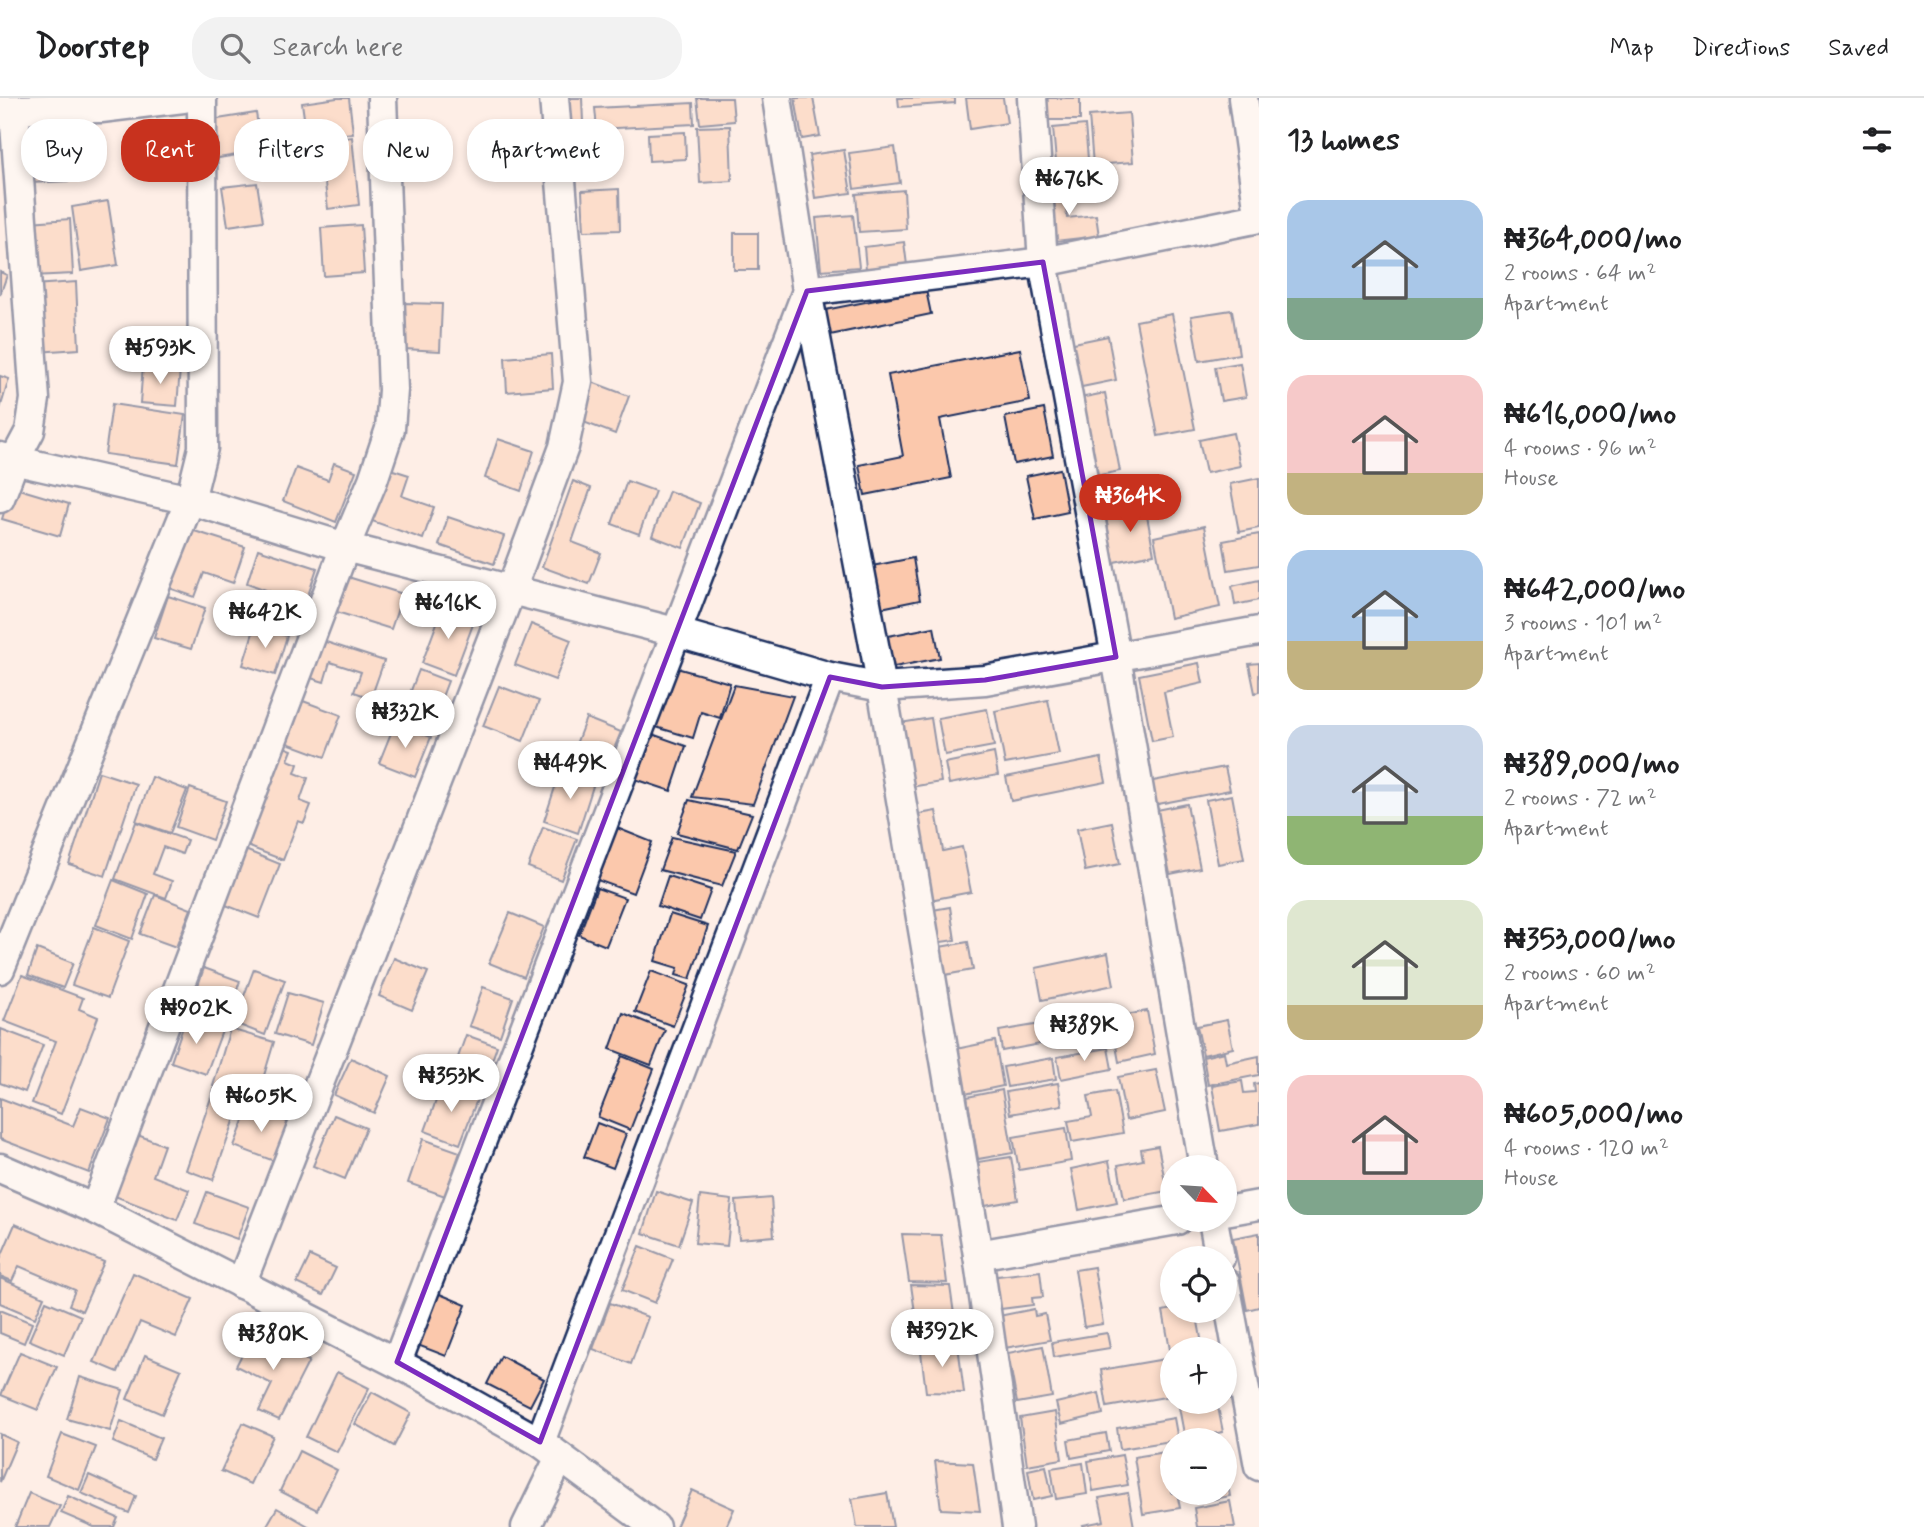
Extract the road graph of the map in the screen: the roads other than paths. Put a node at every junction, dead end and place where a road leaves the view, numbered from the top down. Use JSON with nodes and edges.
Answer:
{"nodes":[{"id":1,"x":183,"y":98,"type":"edge"},
{"id":2,"x":202,"y":98,"type":"edge"},
{"id":3,"x":382,"y":98,"type":"edge"},
{"id":4,"x":554,"y":98,"type":"edge"},
{"id":5,"x":777,"y":98,"type":"edge"},
{"id":6,"x":1032,"y":98,"type":"edge"},
{"id":7,"x":1243,"y":98,"type":"edge"},
{"id":8,"x":7,"y":110,"type":"edge"},
{"id":9,"x":1259,"y":216,"type":"edge"},
{"id":10,"x":1043,"y":262,"type":"junction"},
{"id":11,"x":807,"y":290,"type":"junction"},
{"id":12,"x":7,"y":459,"type":"edge"},
{"id":13,"x":0,"y":498,"type":"edge"},
{"id":14,"x":190,"y":500,"type":"junction"},
{"id":15,"x":345,"y":547,"type":"junction"},
{"id":16,"x":511,"y":590,"type":"junction"},
{"id":17,"x":1259,"y":631,"type":"edge"},
{"id":18,"x":675,"y":632,"type":"junction"},
{"id":19,"x":1116,"y":657,"type":"junction"},
{"id":20,"x":831,"y":677,"type":"junction"},
{"id":21,"x":882,"y":687,"type":"junction"},
{"id":22,"x":0,"y":969,"type":"edge"},
{"id":23,"x":1202,"y":1155,"type":"edge"},
{"id":24,"x":0,"y":1168,"type":"edge"},
{"id":25,"x":1259,"y":1205,"type":"edge"},
{"id":26,"x":95,"y":1209,"type":"junction"},
{"id":27,"x":1237,"y":1209,"type":"edge"},
{"id":28,"x":1160,"y":1223,"type":"edge"},
{"id":29,"x":978,"y":1255,"type":"junction"},
{"id":30,"x":241,"y":1284,"type":"junction"},
{"id":31,"x":1232,"y":1323,"type":"edge"},
{"id":32,"x":397,"y":1362,"type":"junction"},
{"id":33,"x":550,"y":1450,"type":"junction"},
{"id":34,"x":1259,"y":1466,"type":"edge"},
{"id":35,"x":526,"y":1527,"type":"edge"},
{"id":36,"x":655,"y":1527,"type":"edge"},
{"id":37,"x":1017,"y":1527,"type":"edge"}],
"edges":[{"from":1,"to":8,"type":"street"},
{"from":2,"to":14,"type":"street"},
{"from":3,"to":15,"type":"street"},
{"from":4,"to":16,"type":"street"},
{"from":5,"to":11,"type":"street"},
{"from":6,"to":10,"type":"street"},
{"from":7,"to":9,"type":"street"},
{"from":8,"to":12,"type":"street"},
{"from":9,"to":10,"type":"street"},
{"from":10,"to":11,"type":"street"},
{"from":10,"to":19,"type":"street"},
{"from":11,"to":18,"type":"street"},
{"from":11,"to":21,"type":"street"},
{"from":12,"to":13,"type":"street"},
{"from":12,"to":14,"type":"street"},
{"from":14,"to":15,"type":"street"},
{"from":14,"to":22,"type":"street"},
{"from":15,"to":16,"type":"street"},
{"from":15,"to":26,"type":"street"},
{"from":16,"to":18,"type":"street"},
{"from":16,"to":30,"type":"street"},
{"from":17,"to":19,"type":"street"},
{"from":18,"to":20,"type":"street"},
{"from":18,"to":32,"type":"street"},
{"from":19,"to":21,"type":"street"},
{"from":19,"to":23,"type":"street"},
{"from":20,"to":21,"type":"street"},
{"from":20,"to":33,"type":"street"},
{"from":21,"to":29,"type":"street"},
{"from":24,"to":26,"type":"street"},
{"from":25,"to":27,"type":"street"},
{"from":26,"to":30,"type":"street"},
{"from":28,"to":29,"type":"street"},
{"from":29,"to":37,"type":"street"},
{"from":30,"to":32,"type":"street"},
{"from":31,"to":34,"type":"street"},
{"from":32,"to":33,"type":"street"},
{"from":33,"to":35,"type":"street"},
{"from":33,"to":36,"type":"street"}]}
